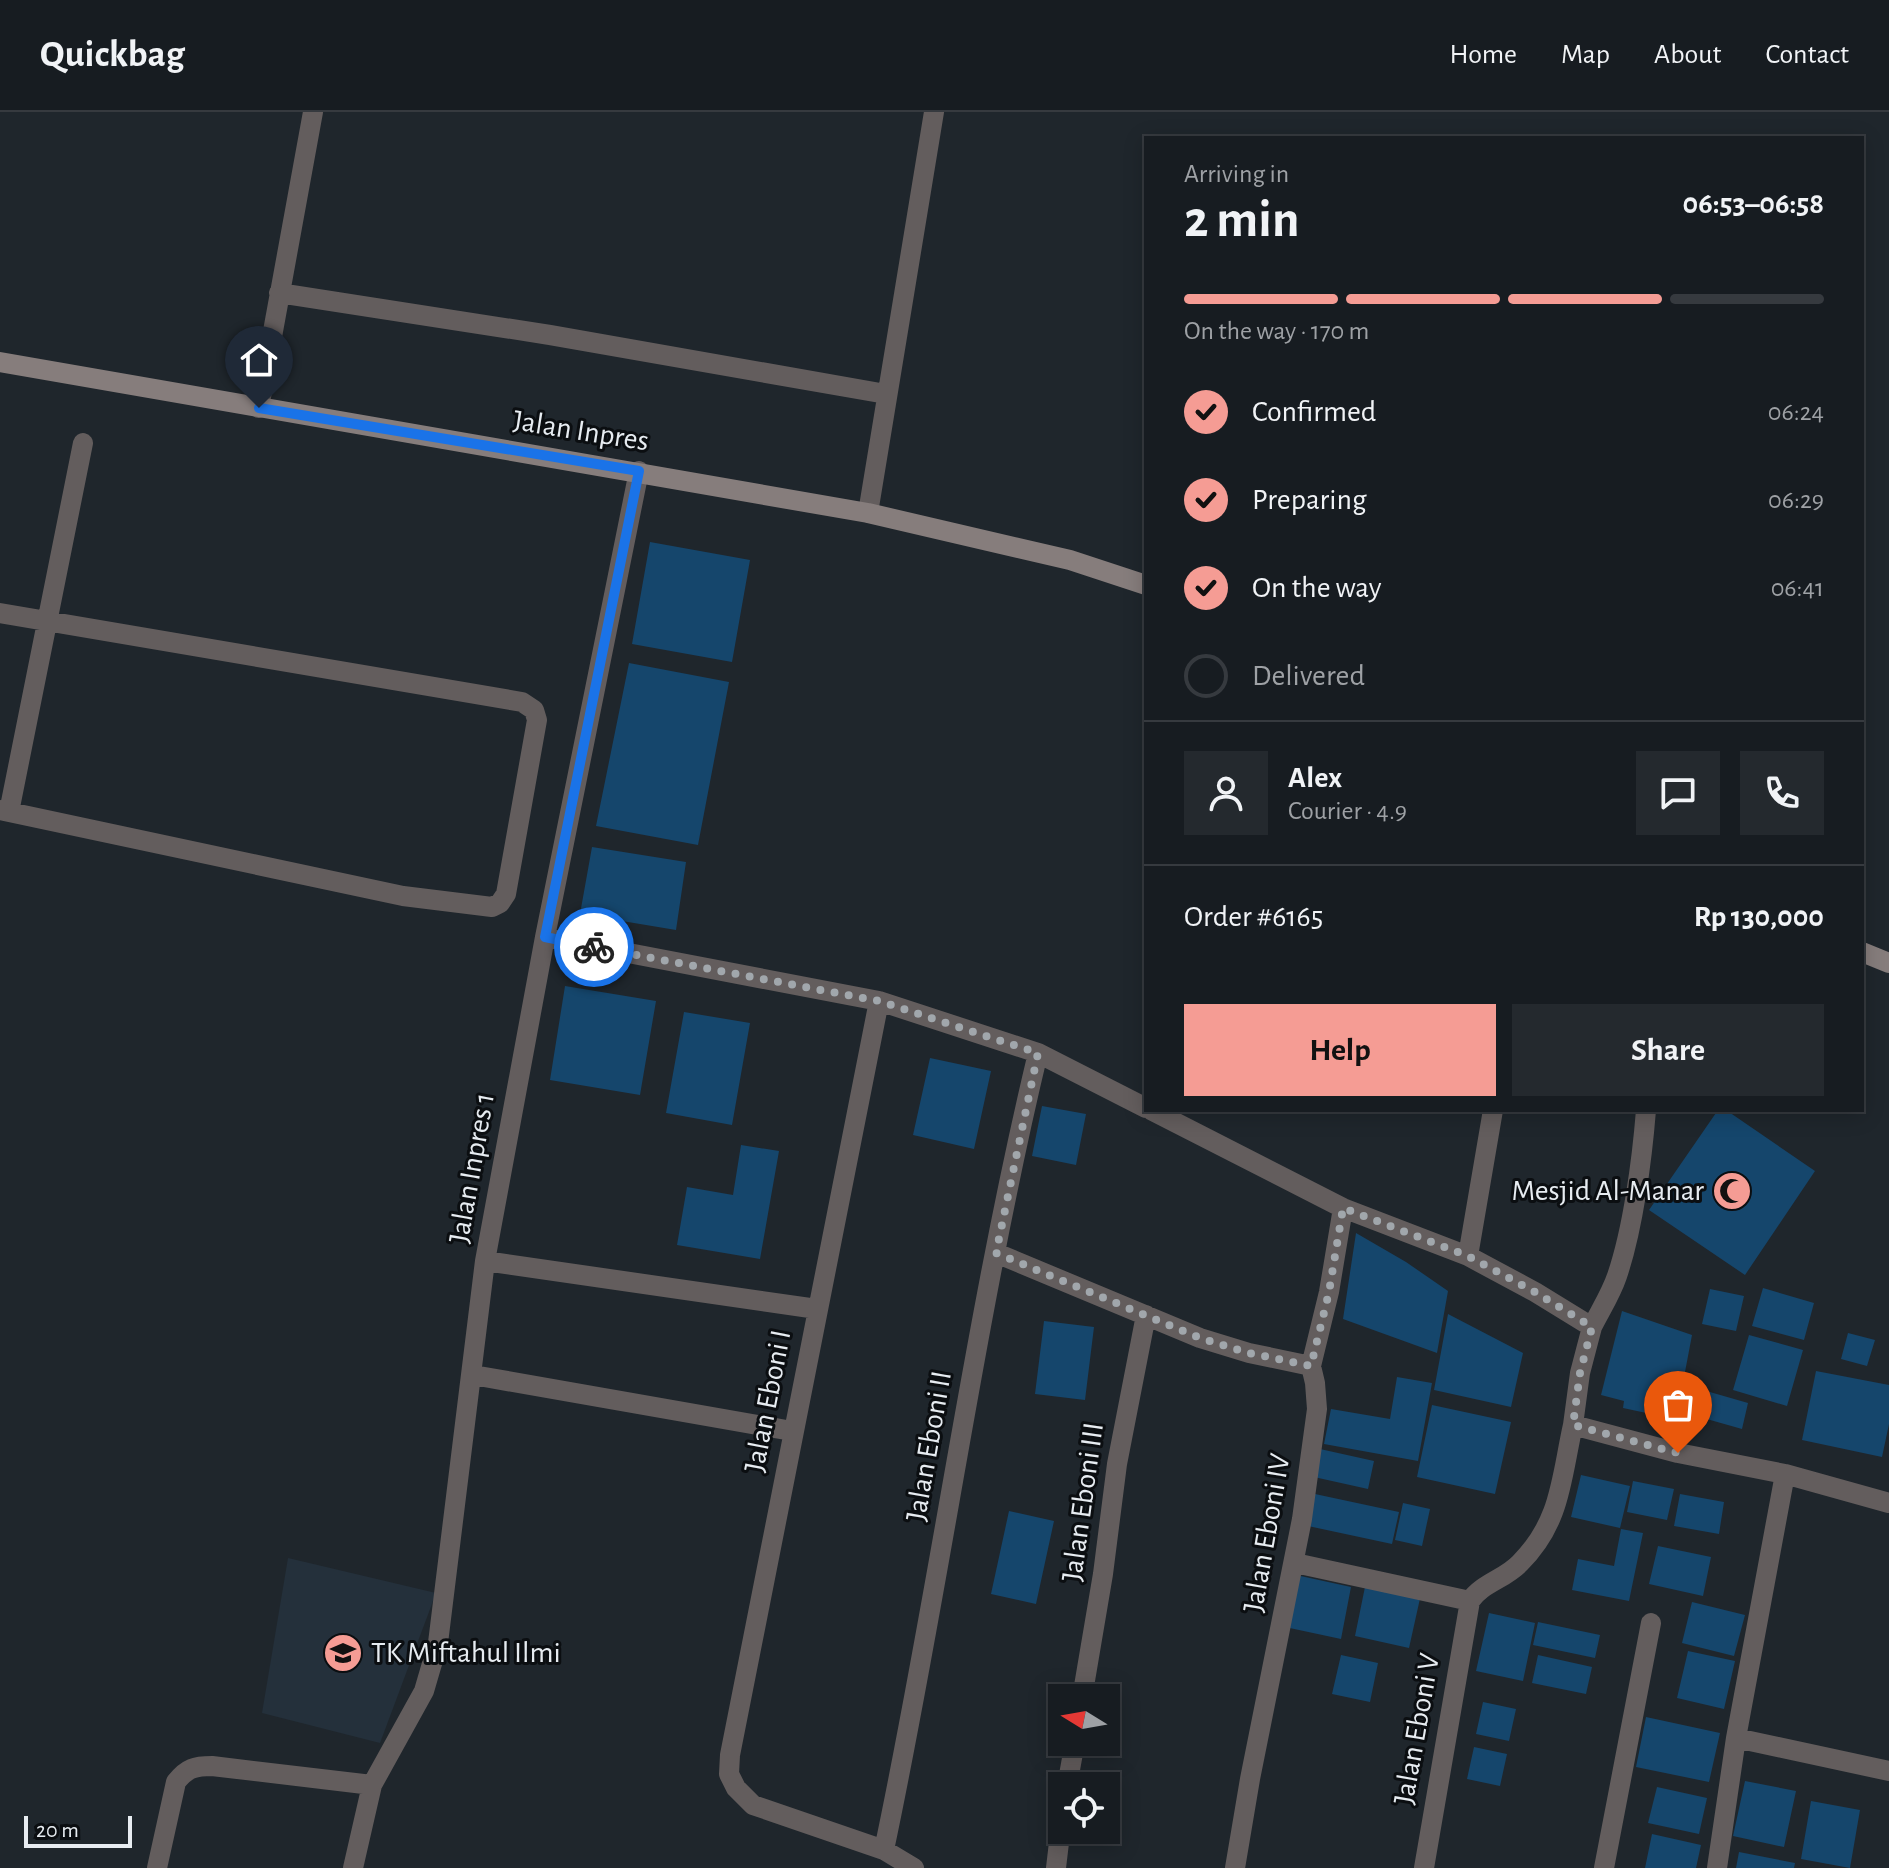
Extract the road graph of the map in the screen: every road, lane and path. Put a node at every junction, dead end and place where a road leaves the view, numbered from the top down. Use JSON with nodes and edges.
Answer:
{"nodes":[{"id":1,"x":313,"y":112,"type":"edge"},
{"id":2,"x":934,"y":112,"type":"edge"},
{"id":3,"x":279,"y":293,"type":"junction"},
{"id":4,"x":0,"y":362,"type":"edge"},
{"id":5,"x":886,"y":394,"type":"junction"},
{"id":6,"x":259,"y":408,"type":"junction"},
{"id":7,"x":83,"y":443,"type":"dead end"},
{"id":8,"x":639,"y":471,"type":"junction"},
{"id":9,"x":868,"y":513,"type":"junction"},
{"id":10,"x":1144,"y":584,"type":"edge"},
{"id":11,"x":0,"y":613,"type":"edge"},
{"id":12,"x":46,"y":619,"type":"junction"},
{"id":13,"x":4,"y":811,"type":"edge"},
{"id":14,"x":545,"y":937,"type":"junction"},
{"id":15,"x":1864,"y":953,"type":"edge"},
{"id":16,"x":1889,"y":963,"type":"edge"},
{"id":17,"x":879,"y":1001,"type":"junction"},
{"id":18,"x":1038,"y":1053,"type":"junction"},
{"id":19,"x":1144,"y":1107,"type":"edge"},
{"id":20,"x":1154,"y":1112,"type":"edge"},
{"id":21,"x":1493,"y":1112,"type":"edge"},
{"id":22,"x":1646,"y":1112,"type":"edge"},
{"id":23,"x":1343,"y":1208,"type":"junction"},
{"id":24,"x":996,"y":1253,"type":"junction"},
{"id":25,"x":1468,"y":1256,"type":"junction"},
{"id":26,"x":485,"y":1261,"type":"junction"},
{"id":27,"x":817,"y":1309,"type":"junction"},
{"id":28,"x":1146,"y":1315,"type":"junction"},
{"id":29,"x":1592,"y":1327,"type":"junction"},
{"id":30,"x":1311,"y":1366,"type":"junction"},
{"id":31,"x":473,"y":1375,"type":"junction"},
{"id":32,"x":1573,"y":1425,"type":"junction"},
{"id":33,"x":792,"y":1431,"type":"junction"},
{"id":34,"x":1785,"y":1474,"type":"junction"},
{"id":35,"x":1889,"y":1503,"type":"edge"},
{"id":36,"x":1295,"y":1563,"type":"junction"},
{"id":37,"x":1470,"y":1601,"type":"junction"},
{"id":38,"x":1651,"y":1623,"type":"dead end"},
{"id":39,"x":1084,"y":1684,"type":"edge"},
{"id":40,"x":1736,"y":1738,"type":"junction"},
{"id":41,"x":1889,"y":1771,"type":"edge"},
{"id":42,"x":372,"y":1785,"type":"junction"},
{"id":43,"x":1059,"y":1844,"type":"edge"},
{"id":44,"x":884,"y":1850,"type":"junction"},
{"id":45,"x":157,"y":1868,"type":"edge"},
{"id":46,"x":353,"y":1868,"type":"edge"},
{"id":47,"x":914,"y":1868,"type":"edge"},
{"id":48,"x":1056,"y":1868,"type":"edge"},
{"id":49,"x":1235,"y":1868,"type":"edge"},
{"id":50,"x":1424,"y":1868,"type":"edge"},
{"id":51,"x":1604,"y":1868,"type":"edge"},
{"id":52,"x":1717,"y":1868,"type":"edge"}],
"edges":[{"from":1,"to":3,"type":"street"},
{"from":2,"to":5,"type":"street"},
{"from":3,"to":5,"type":"street"},
{"from":3,"to":6,"type":"street"},
{"from":4,"to":6,"type":"main road","name":"Jalan Inpres"},
{"from":5,"to":9,"type":"street"},
{"from":6,"to":8,"type":"main road","name":"Jalan Inpres"},
{"from":7,"to":12,"type":"street"},
{"from":8,"to":9,"type":"main road","name":"Jalan Inpres"},
{"from":8,"to":14,"type":"street","name":"Jalan Inpres 1"},
{"from":9,"to":10,"type":"main road","name":"Jalan Inpres"},
{"from":11,"to":12,"type":"street"},
{"from":12,"to":13,"type":"street"},
{"from":12,"to":13,"type":"street"},
{"from":14,"to":17,"type":"street"},
{"from":14,"to":26,"type":"street","name":"Jalan Inpres 1"},
{"from":15,"to":16,"type":"main road"},
{"from":17,"to":18,"type":"street"},
{"from":17,"to":27,"type":"street","name":"Jalan Eboni I"},
{"from":18,"to":19,"type":"street"},
{"from":18,"to":24,"type":"street","name":"Jalan Eboni II"},
{"from":20,"to":23,"type":"street"},
{"from":21,"to":25,"type":"street"},
{"from":22,"to":29,"type":"street"},
{"from":23,"to":25,"type":"street"},
{"from":23,"to":30,"type":"street","name":"Jalan Eboni IV"},
{"from":24,"to":28,"type":"street"},
{"from":24,"to":44,"type":"street","name":"Jalan Eboni II"},
{"from":25,"to":29,"type":"street"},
{"from":26,"to":27,"type":"street"},
{"from":26,"to":31,"type":"street","name":"Jalan Inpres 1"},
{"from":27,"to":33,"type":"street","name":"Jalan Eboni I"},
{"from":28,"to":30,"type":"street"},
{"from":28,"to":39,"type":"street","name":"Jalan Eboni III"},
{"from":29,"to":32,"type":"street"},
{"from":30,"to":36,"type":"street","name":"Jalan Eboni IV"},
{"from":31,"to":33,"type":"street"},
{"from":31,"to":42,"type":"street","name":"Jalan Inpres 1"},
{"from":32,"to":34,"type":"street"},
{"from":32,"to":37,"type":"street"},
{"from":33,"to":44,"type":"street","name":"Jalan Eboni I"},
{"from":34,"to":35,"type":"street"},
{"from":34,"to":40,"type":"street"},
{"from":36,"to":37,"type":"street"},
{"from":36,"to":49,"type":"street","name":"Jalan Eboni IV"},
{"from":37,"to":50,"type":"street","name":"Jalan Eboni V"},
{"from":38,"to":51,"type":"street"},
{"from":40,"to":41,"type":"street"},
{"from":40,"to":52,"type":"street"},
{"from":42,"to":45,"type":"street"},
{"from":42,"to":46,"type":"street","name":"Jalan Inpres 1"},
{"from":43,"to":48,"type":"street"},
{"from":44,"to":47,"type":"street"}]}
